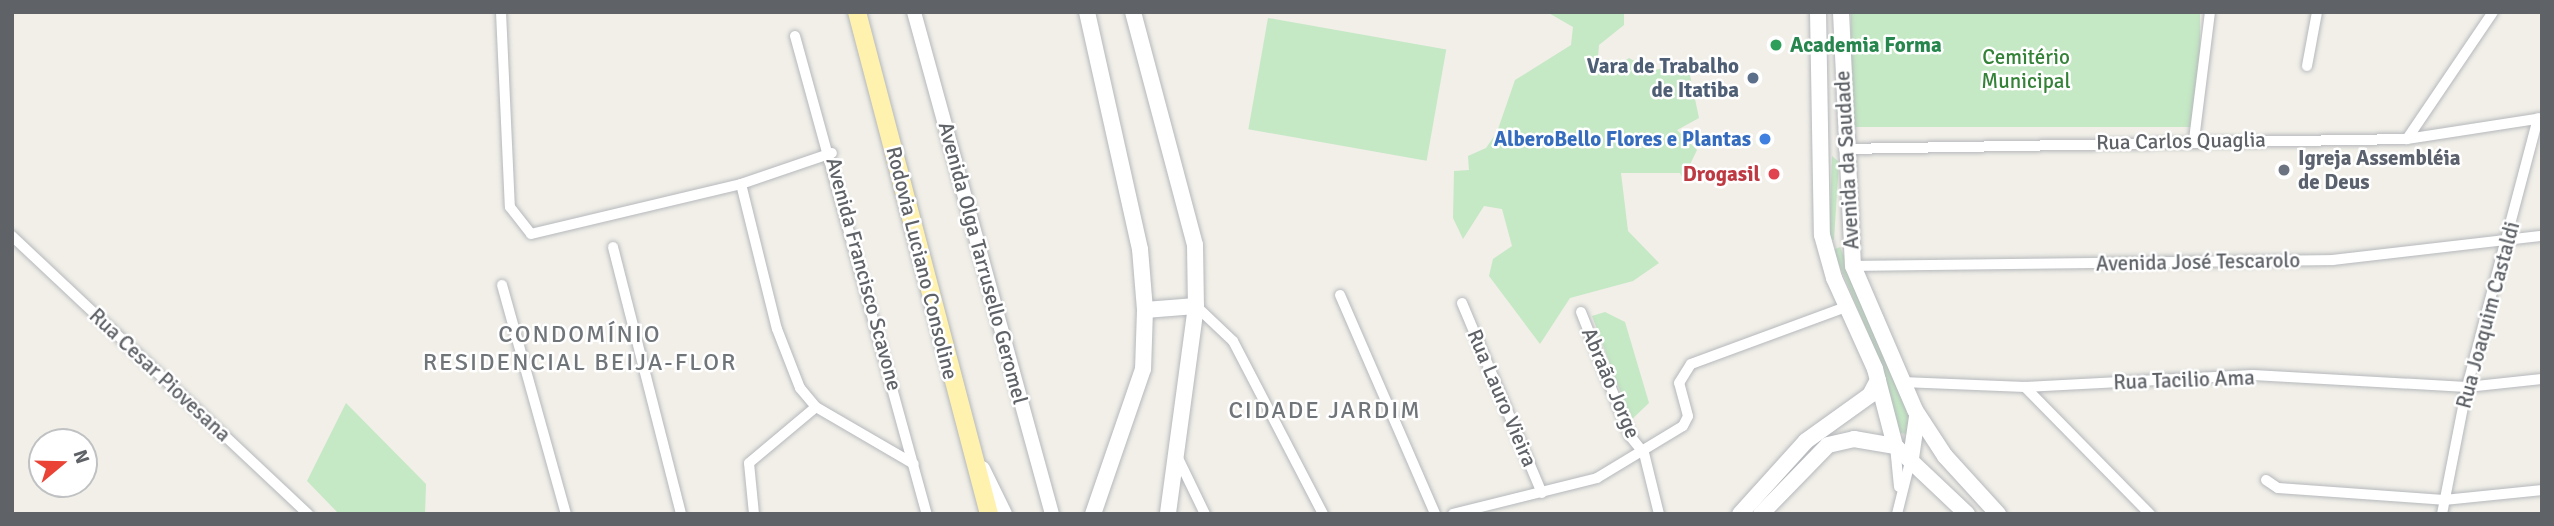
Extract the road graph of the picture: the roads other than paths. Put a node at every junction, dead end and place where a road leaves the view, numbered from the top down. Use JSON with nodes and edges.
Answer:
{"nodes":[{"id":1,"x":501,"y":12,"type":"edge"},
{"id":2,"x":857,"y":12,"type":"edge"},
{"id":3,"x":914,"y":12,"type":"edge"},
{"id":4,"x":1087,"y":12,"type":"edge"},
{"id":5,"x":1133,"y":12,"type":"edge"},
{"id":6,"x":1818,"y":12,"type":"edge"},
{"id":7,"x":1841,"y":12,"type":"edge"},
{"id":8,"x":2210,"y":12,"type":"edge"},
{"id":9,"x":2317,"y":12,"type":"edge"},
{"id":10,"x":2493,"y":12,"type":"edge"},
{"id":11,"x":1818,"y":30,"type":"junction"},
{"id":12,"x":1841,"y":34,"type":"junction"},
{"id":13,"x":794,"y":36,"type":"dead end"},
{"id":14,"x":2307,"y":66,"type":"dead end"},
{"id":15,"x":1842,"y":75,"type":"junction"},
{"id":16,"x":1818,"y":76,"type":"junction"},
{"id":17,"x":2540,"y":118,"type":"edge"},
{"id":18,"x":1819,"y":134,"type":"junction"},
{"id":19,"x":2407,"y":139,"type":"junction"},
{"id":20,"x":2194,"y":140,"type":"junction"},
{"id":21,"x":1844,"y":149,"type":"junction"},
{"id":22,"x":832,"y":153,"type":"junction"},
{"id":23,"x":741,"y":184,"type":"junction"},
{"id":24,"x":12,"y":236,"type":"edge"},
{"id":25,"x":2542,"y":236,"type":"edge"},
{"id":26,"x":2508,"y":240,"type":"junction"},
{"id":27,"x":613,"y":247,"type":"dead end"},
{"id":28,"x":1853,"y":266,"type":"junction"},
{"id":29,"x":502,"y":285,"type":"dead end"},
{"id":30,"x":1340,"y":295,"type":"dead end"},
{"id":31,"x":1462,"y":303,"type":"dead end"},
{"id":32,"x":1196,"y":306,"type":"junction"},
{"id":33,"x":1846,"y":307,"type":"junction"},
{"id":34,"x":1144,"y":310,"type":"junction"},
{"id":35,"x":1581,"y":312,"type":"dead end"},
{"id":36,"x":2542,"y":379,"type":"edge"},
{"id":37,"x":1878,"y":380,"type":"junction"},
{"id":38,"x":1902,"y":382,"type":"junction"},
{"id":39,"x":2025,"y":387,"type":"junction"},
{"id":40,"x":2467,"y":387,"type":"junction"},
{"id":41,"x":816,"y":407,"type":"junction"},
{"id":42,"x":1915,"y":410,"type":"junction"},
{"id":43,"x":968,"y":440,"type":"junction"},
{"id":44,"x":1895,"y":446,"type":"junction"},
{"id":45,"x":1173,"y":448,"type":"junction"},
{"id":46,"x":1644,"y":453,"type":"junction"},
{"id":47,"x":1911,"y":458,"type":"junction"},
{"id":48,"x":914,"y":464,"type":"junction"},
{"id":49,"x":2266,"y":480,"type":"dead end"},
{"id":50,"x":2542,"y":490,"type":"edge"},
{"id":51,"x":1542,"y":493,"type":"junction"},
{"id":52,"x":1900,"y":494,"type":"junction"},
{"id":53,"x":2444,"y":500,"type":"junction"},
{"id":54,"x":308,"y":514,"type":"edge"},
{"id":55,"x":566,"y":514,"type":"edge"},
{"id":56,"x":681,"y":514,"type":"edge"},
{"id":57,"x":754,"y":514,"type":"edge"},
{"id":58,"x":927,"y":514,"type":"edge"},
{"id":59,"x":989,"y":514,"type":"edge"},
{"id":60,"x":1004,"y":514,"type":"edge"},
{"id":61,"x":1052,"y":514,"type":"edge"},
{"id":62,"x":1093,"y":514,"type":"edge"},
{"id":63,"x":1168,"y":514,"type":"edge"},
{"id":64,"x":1205,"y":514,"type":"edge"},
{"id":65,"x":1323,"y":514,"type":"edge"},
{"id":66,"x":1435,"y":514,"type":"edge"},
{"id":67,"x":1453,"y":514,"type":"edge"},
{"id":68,"x":1660,"y":514,"type":"edge"},
{"id":69,"x":1740,"y":514,"type":"edge"},
{"id":70,"x":1761,"y":514,"type":"edge"},
{"id":71,"x":1897,"y":514,"type":"edge"},
{"id":72,"x":1967,"y":514,"type":"edge"},
{"id":73,"x":1998,"y":514,"type":"edge"},
{"id":74,"x":2150,"y":514,"type":"edge"},
{"id":75,"x":2442,"y":514,"type":"edge"}],
"edges":[{"from":1,"to":23,"type":"street"},
{"from":2,"to":43,"type":"main road","name":"Rodovia Luciano Consoline"},
{"from":3,"to":61,"type":"street","name":"Avenida Olga Tarrusello Geromel"},
{"from":4,"to":34,"type":"main road"},
{"from":5,"to":32,"type":"main road"},
{"from":6,"to":11,"type":"main road","name":"Avenida da Saudade"},
{"from":7,"to":12,"type":"main road","name":"Avenida da Saudade"},
{"from":8,"to":20,"type":"street"},
{"from":9,"to":14,"type":"street"},
{"from":10,"to":19,"type":"street"},
{"from":11,"to":12,"type":"main road"},
{"from":11,"to":16,"type":"main road","name":"Avenida da Saudade"},
{"from":12,"to":15,"type":"main road","name":"Avenida da Saudade"},
{"from":13,"to":22,"type":"street","name":"Avenida Francisco Scavone"},
{"from":15,"to":16,"type":"main road"},
{"from":15,"to":21,"type":"main road","name":"Avenida da Saudade"},
{"from":16,"to":18,"type":"main road","name":"Avenida da Saudade"},
{"from":17,"to":19,"type":"street","name":"Rua Carlos Quaglia"},
{"from":17,"to":26,"type":"street","name":"Rua Joaquim Castaldi"},
{"from":18,"to":21,"type":"main road"},
{"from":18,"to":33,"type":"main road","name":"Avenida da Saudade"},
{"from":19,"to":20,"type":"street","name":"Rua Carlos Quaglia"},
{"from":20,"to":21,"type":"street","name":"Rua Carlos Quaglia"},
{"from":21,"to":28,"type":"main road","name":"Avenida da Saudade"},
{"from":22,"to":23,"type":"street"},
{"from":22,"to":48,"type":"street","name":"Avenida Francisco Scavone"},
{"from":23,"to":41,"type":"street"},
{"from":24,"to":54,"type":"street","name":"Rua Cesar Piovesana"},
{"from":25,"to":26,"type":"street","name":"Avenida José Tescarolo"},
{"from":26,"to":28,"type":"street","name":"Avenida José Tescarolo"},
{"from":26,"to":40,"type":"street","name":"Rua Joaquim Castaldi"},
{"from":27,"to":56,"type":"street"},
{"from":28,"to":38,"type":"main road","name":"Avenida da Saudade"},
{"from":29,"to":55,"type":"street"},
{"from":30,"to":66,"type":"street"},
{"from":31,"to":51,"type":"street","name":"Rua Lauro Vieira"},
{"from":32,"to":34,"type":"main road"},
{"from":32,"to":45,"type":"main road"},
{"from":32,"to":65,"type":"street"},
{"from":33,"to":37,"type":"main road","name":"Avenida da Saudade"},
{"from":33,"to":46,"type":"street"},
{"from":34,"to":62,"type":"main road"},
{"from":35,"to":46,"type":"street","name":"Abraão Jorge"},
{"from":36,"to":40,"type":"street","name":"Rua Tacilio Ama"},
{"from":37,"to":44,"type":"main road","name":"Avenida da Saudade"},
{"from":37,"to":69,"type":"main road"},
{"from":38,"to":39,"type":"street","name":"Rua Tacilio Ama"},
{"from":38,"to":42,"type":"main road","name":"Avenida da Saudade"},
{"from":39,"to":40,"type":"street","name":"Rua Tacilio Ama"},
{"from":39,"to":74,"type":"street"},
{"from":40,"to":53,"type":"street","name":"Rua Joaquim Castaldi"},
{"from":41,"to":48,"type":"street"},
{"from":41,"to":57,"type":"street"},
{"from":42,"to":47,"type":"main road"},
{"from":42,"to":73,"type":"main road","name":"Avenida da Saudade"},
{"from":43,"to":59,"type":"main road","name":"Rodovia Luciano Consoline"},
{"from":43,"to":60,"type":"main road"},
{"from":44,"to":47,"type":"main road"},
{"from":44,"to":52,"type":"street"},
{"from":44,"to":70,"type":"main road"},
{"from":45,"to":63,"type":"main road"},
{"from":45,"to":64,"type":"street"},
{"from":46,"to":51,"type":"street"},
{"from":46,"to":68,"type":"street","name":"Abraão Jorge"},
{"from":47,"to":52,"type":"street"},
{"from":47,"to":72,"type":"main road"},
{"from":48,"to":58,"type":"street","name":"Avenida Francisco Scavone"},
{"from":49,"to":53,"type":"street"},
{"from":50,"to":53,"type":"street"},
{"from":51,"to":67,"type":"street"},
{"from":52,"to":71,"type":"street"},
{"from":53,"to":75,"type":"street","name":"Rua Joaquim Castaldi"}]}
